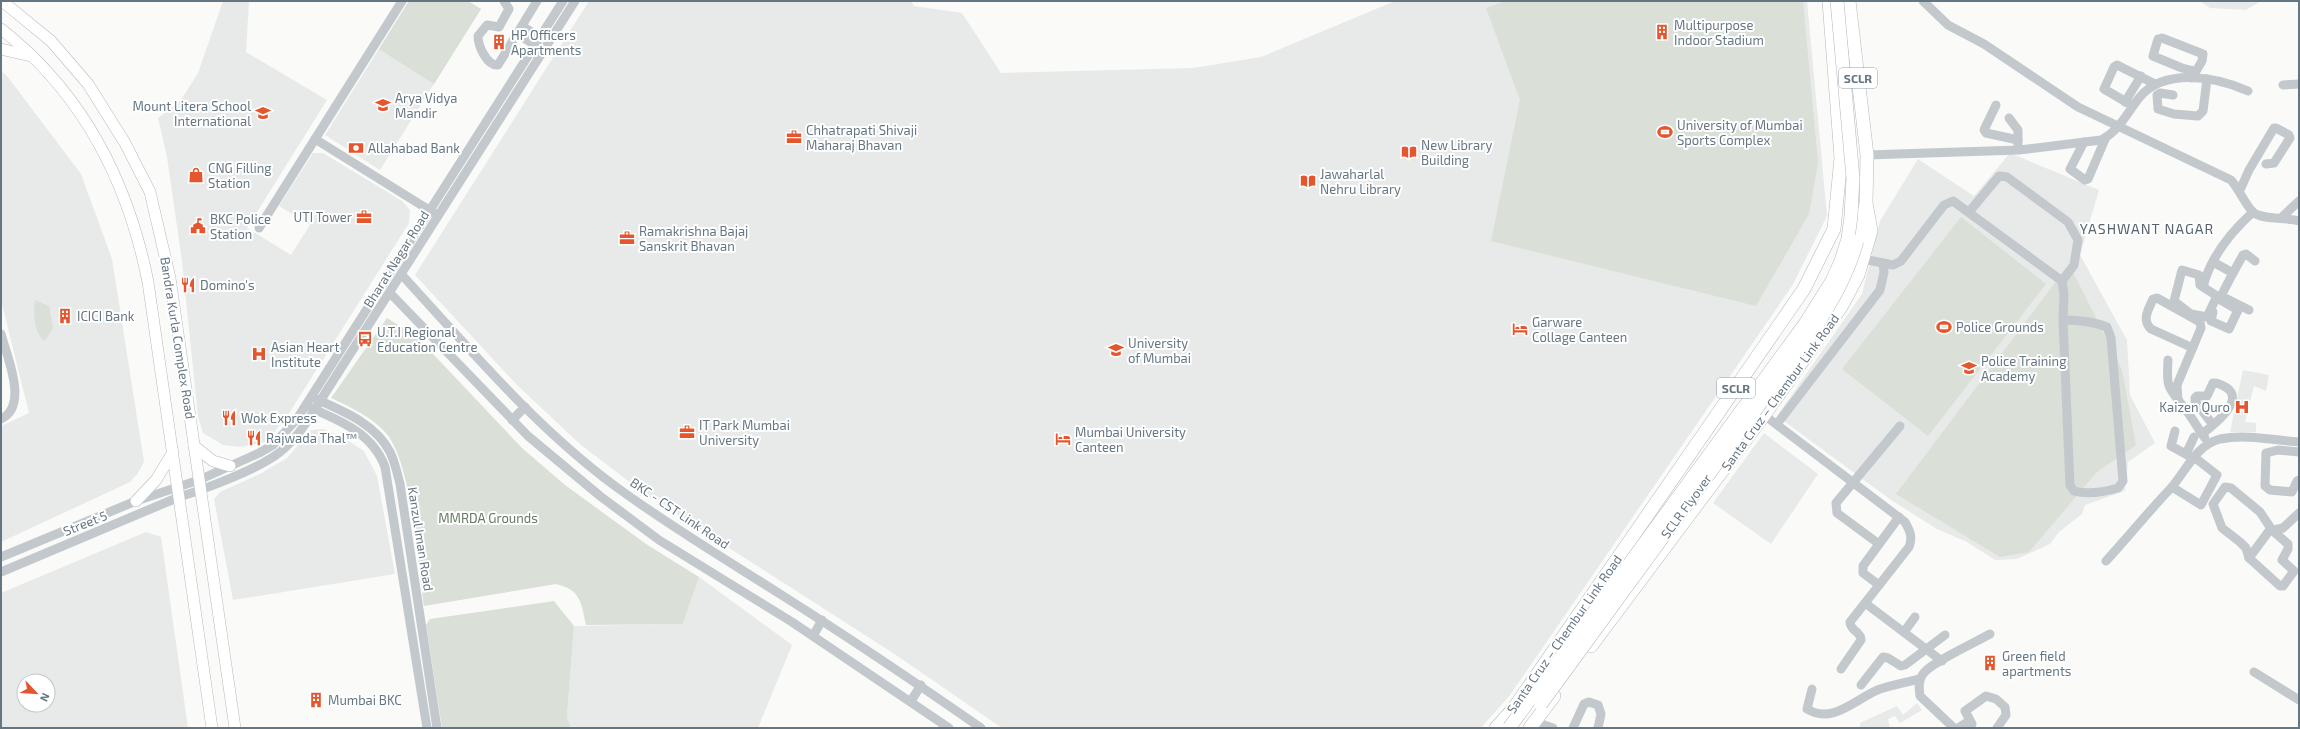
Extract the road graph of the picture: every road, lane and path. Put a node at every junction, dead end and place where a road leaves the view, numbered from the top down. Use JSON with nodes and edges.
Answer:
{"nodes":[{"id":1,"x":402,"y":1,"type":"edge"},
{"id":2,"x":504,"y":1,"type":"edge"},
{"id":3,"x":537,"y":1,"type":"edge"},
{"id":4,"x":564,"y":1,"type":"edge"},
{"id":5,"x":575,"y":1,"type":"edge"},
{"id":6,"x":1829,"y":1,"type":"edge"},
{"id":7,"x":1837,"y":1,"type":"edge"},
{"id":8,"x":1848,"y":1,"type":"edge"},
{"id":9,"x":1923,"y":1,"type":"edge"},
{"id":10,"x":2,"y":4,"type":"edge"},
{"id":11,"x":1,"y":29,"type":"edge"},
{"id":12,"x":520,"y":30,"type":"junction"},
{"id":13,"x":538,"y":41,"type":"junction"},
{"id":14,"x":1,"y":48,"type":"edge"},
{"id":15,"x":35,"y":57,"type":"junction"},
{"id":16,"x":2193,"y":75,"type":"junction"},
{"id":17,"x":2140,"y":76,"type":"junction"},
{"id":18,"x":2207,"y":79,"type":"junction"},
{"id":19,"x":2155,"y":84,"type":"junction"},
{"id":20,"x":2299,"y":84,"type":"edge"},
{"id":21,"x":2282,"y":85,"type":"dead end"},
{"id":22,"x":2248,"y":91,"type":"dead end"},
{"id":23,"x":2173,"y":95,"type":"dead end"},
{"id":24,"x":2139,"y":98,"type":"junction"},
{"id":25,"x":2156,"y":101,"type":"junction"},
{"id":26,"x":2129,"y":104,"type":"junction"},
{"id":27,"x":1996,"y":105,"type":"dead end"},
{"id":28,"x":2009,"y":118,"type":"dead end"},
{"id":29,"x":2118,"y":127,"type":"junction"},
{"id":30,"x":2106,"y":137,"type":"junction"},
{"id":31,"x":315,"y":139,"type":"junction"},
{"id":32,"x":2018,"y":140,"type":"junction"},
{"id":33,"x":2084,"y":142,"type":"junction"},
{"id":34,"x":2018,"y":150,"type":"junction"},
{"id":35,"x":1867,"y":155,"type":"junction"},
{"id":36,"x":2266,"y":164,"type":"dead end"},
{"id":37,"x":2240,"y":190,"type":"junction"},
{"id":38,"x":2299,"y":201,"type":"edge"},
{"id":39,"x":1866,"y":203,"type":"junction"},
{"id":40,"x":430,"y":211,"type":"junction"},
{"id":41,"x":1969,"y":212,"type":"junction"},
{"id":42,"x":2253,"y":212,"type":"junction"},
{"id":43,"x":438,"y":216,"type":"junction"},
{"id":44,"x":2281,"y":218,"type":"junction"},
{"id":45,"x":2299,"y":221,"type":"edge"},
{"id":46,"x":259,"y":228,"type":"dead end"},
{"id":47,"x":1863,"y":259,"type":"junction"},
{"id":48,"x":2255,"y":261,"type":"dead end"},
{"id":49,"x":2212,"y":262,"type":"junction"},
{"id":50,"x":1883,"y":263,"type":"junction"},
{"id":51,"x":2233,"y":273,"type":"junction"},
{"id":52,"x":401,"y":274,"type":"junction"},
{"id":53,"x":2204,"y":274,"type":"junction"},
{"id":54,"x":2062,"y":281,"type":"junction"},
{"id":55,"x":390,"y":293,"type":"junction"},
{"id":56,"x":2249,"y":310,"type":"dead end"},
{"id":57,"x":2063,"y":320,"type":"junction"},
{"id":58,"x":1,"y":334,"type":"edge"},
{"id":59,"x":2193,"y":348,"type":"junction"},
{"id":60,"x":2168,"y":360,"type":"dead end"},
{"id":61,"x":311,"y":397,"type":"junction"},
{"id":62,"x":321,"y":401,"type":"junction"},
{"id":63,"x":2178,"y":401,"type":"junction"},
{"id":64,"x":306,"y":405,"type":"junction"},
{"id":65,"x":525,"y":407,"type":"junction"},
{"id":66,"x":315,"y":410,"type":"junction"},
{"id":67,"x":1764,"y":415,"type":"junction"},
{"id":68,"x":1,"y":419,"type":"edge"},
{"id":69,"x":512,"y":420,"type":"junction"},
{"id":70,"x":1777,"y":424,"type":"junction"},
{"id":71,"x":2213,"y":425,"type":"junction"},
{"id":72,"x":1900,"y":426,"type":"dead end"},
{"id":73,"x":2175,"y":431,"type":"dead end"},
{"id":74,"x":2198,"y":435,"type":"junction"},
{"id":75,"x":2267,"y":439,"type":"junction"},
{"id":76,"x":2299,"y":442,"type":"edge"},
{"id":77,"x":2209,"y":444,"type":"junction"},
{"id":78,"x":194,"y":446,"type":"junction"},
{"id":79,"x":173,"y":452,"type":"junction"},
{"id":80,"x":2299,"y":452,"type":"edge"},
{"id":81,"x":2266,"y":453,"type":"junction"},
{"id":82,"x":2191,"y":456,"type":"junction"},
{"id":83,"x":230,"y":466,"type":"junction"},
{"id":84,"x":591,"y":466,"type":"junction"},
{"id":85,"x":580,"y":479,"type":"junction"},
{"id":86,"x":1674,"y":479,"type":"junction"},
{"id":87,"x":2299,"y":480,"type":"edge"},
{"id":88,"x":1854,"y":482,"type":"junction"},
{"id":89,"x":200,"y":485,"type":"junction"},
{"id":90,"x":2172,"y":487,"type":"junction"},
{"id":91,"x":178,"y":492,"type":"junction"},
{"id":92,"x":1703,"y":499,"type":"junction"},
{"id":93,"x":136,"y":501,"type":"junction"},
{"id":94,"x":2298,"y":516,"type":"edge"},
{"id":95,"x":1899,"y":517,"type":"junction"},
{"id":96,"x":2272,"y":530,"type":"junction"},
{"id":97,"x":1879,"y":544,"type":"junction"},
{"id":98,"x":1,"y":557,"type":"edge"},
{"id":99,"x":2250,"y":558,"type":"junction"},
{"id":100,"x":2106,"y":561,"type":"dead end"},
{"id":101,"x":1,"y":572,"type":"edge"},
{"id":102,"x":1879,"y":585,"type":"junction"},
{"id":103,"x":1865,"y":603,"type":"junction"},
{"id":104,"x":1916,"y":617,"type":"dead end"},
{"id":105,"x":822,"y":620,"type":"junction"},
{"id":106,"x":1904,"y":632,"type":"junction"},
{"id":107,"x":1990,"y":634,"type":"dead end"},
{"id":108,"x":1945,"y":635,"type":"dead end"},
{"id":109,"x":813,"y":636,"type":"junction"},
{"id":110,"x":1926,"y":649,"type":"junction"},
{"id":111,"x":1942,"y":661,"type":"junction"},
{"id":112,"x":1841,"y":669,"type":"dead end"},
{"id":113,"x":2254,"y":672,"type":"dead end"},
{"id":114,"x":1920,"y":679,"type":"junction"},
{"id":115,"x":921,"y":685,"type":"junction"},
{"id":116,"x":1861,"y":685,"type":"dead end"},
{"id":117,"x":1812,"y":689,"type":"dead end"},
{"id":118,"x":2299,"y":700,"type":"edge"},
{"id":119,"x":910,"y":701,"type":"junction"},
{"id":120,"x":1970,"y":724,"type":"edge"},
{"id":121,"x":1532,"y":725,"type":"edge"},
{"id":122,"x":212,"y":728,"type":"edge"},
{"id":123,"x":235,"y":728,"type":"edge"},
{"id":124,"x":427,"y":728,"type":"edge"},
{"id":125,"x":437,"y":728,"type":"edge"},
{"id":126,"x":949,"y":728,"type":"edge"},
{"id":127,"x":982,"y":728,"type":"edge"},
{"id":128,"x":1496,"y":728,"type":"edge"},
{"id":129,"x":1509,"y":728,"type":"edge"},
{"id":130,"x":1523,"y":728,"type":"edge"},
{"id":131,"x":1553,"y":728,"type":"edge"},
{"id":132,"x":1573,"y":728,"type":"edge"},
{"id":133,"x":1598,"y":728,"type":"edge"},
{"id":134,"x":1954,"y":728,"type":"edge"},
{"id":135,"x":1958,"y":728,"type":"edge"},
{"id":136,"x":1997,"y":728,"type":"edge"}],
"edges":[{"from":1,"to":31,"type":"street"},
{"from":2,"to":12,"type":"street"},
{"from":3,"to":12,"type":"street"},
{"from":4,"to":13,"type":"street","name":"Bharat Nagar Road"},
{"from":5,"to":43,"type":"street","name":"Bharat Nagar Road"},
{"from":6,"to":86,"type":"highway","name":"Santa Cruz – Chembur Link Road","number":"SCLR"},
{"from":7,"to":129,"type":"highway","bridge":true},
{"from":8,"to":35,"type":"highway","name":"Santa Cruz – Chembur Link Road","number":"SCLR"},
{"from":9,"to":29,"type":"street"},
{"from":10,"to":78,"type":"main road","name":"Bandra Kurla Complex Road"},
{"from":11,"to":15,"type":"main road","name":"Bandra Kurla Complex Road"},
{"from":12,"to":13,"type":"street"},
{"from":13,"to":40,"type":"street","name":"Bharat Nagar Road"},
{"from":14,"to":15,"type":"main road"},
{"from":15,"to":79,"type":"main road","name":"Bandra Kurla Complex Road"},
{"from":16,"to":16,"type":"street"},
{"from":16,"to":18,"type":"street"},
{"from":16,"to":19,"type":"street"},
{"from":17,"to":19,"type":"street"},
{"from":17,"to":26,"type":"street"},
{"from":17,"to":26,"type":"street"},
{"from":18,"to":22,"type":"street"},
{"from":18,"to":25,"type":"street"},
{"from":19,"to":24,"type":"street"},
{"from":20,"to":21,"type":"street"},
{"from":23,"to":25,"type":"street"},
{"from":24,"to":25,"type":"street"},
{"from":24,"to":26,"type":"street"},
{"from":26,"to":29,"type":"street"},
{"from":27,"to":32,"type":"street"},
{"from":28,"to":32,"type":"street"},
{"from":29,"to":30,"type":"street"},
{"from":29,"to":37,"type":"street"},
{"from":30,"to":33,"type":"street"},
{"from":30,"to":33,"type":"street"},
{"from":31,"to":40,"type":"street"},
{"from":31,"to":46,"type":"street"},
{"from":32,"to":34,"type":"street"},
{"from":33,"to":34,"type":"street"},
{"from":34,"to":35,"type":"street"},
{"from":35,"to":39,"type":"highway","name":"Santa Cruz – Chembur Link Road","number":"SCLR"},
{"from":36,"to":37,"type":"street"},
{"from":37,"to":42,"type":"street"},
{"from":38,"to":44,"type":"street"},
{"from":39,"to":47,"type":"highway","name":"Santa Cruz – Chembur Link Road","number":"SCLR"},
{"from":39,"to":130,"type":"highway","name":"SCLR Flyover","bridge":true},
{"from":40,"to":43,"type":"street"},
{"from":40,"to":61,"type":"street","name":"Bharat Nagar Road"},
{"from":41,"to":50,"type":"street"},
{"from":41,"to":54,"type":"street"},
{"from":41,"to":54,"type":"street"},
{"from":42,"to":44,"type":"street"},
{"from":42,"to":49,"type":"street"},
{"from":43,"to":52,"type":"street","name":"Bharat Nagar Road"},
{"from":44,"to":45,"type":"street"},
{"from":47,"to":50,"type":"street"},
{"from":47,"to":67,"type":"highway","name":"Santa Cruz – Chembur Link Road","number":"SCLR"},
{"from":48,"to":51,"type":"street"},
{"from":49,"to":51,"type":"street"},
{"from":49,"to":53,"type":"street"},
{"from":50,"to":70,"type":"street"},
{"from":51,"to":56,"type":"street"},
{"from":52,"to":55,"type":"street","name":"Bharat Nagar Road"},
{"from":52,"to":65,"type":"street","name":"BKC - CST Link Road"},
{"from":53,"to":53,"type":"street"},
{"from":54,"to":57,"type":"street"},
{"from":55,"to":62,"type":"street","name":"Bharat Nagar Road"},
{"from":55,"to":69,"type":"street"},
{"from":57,"to":57,"type":"street"},
{"from":58,"to":68,"type":"street"},
{"from":59,"to":59,"type":"street"},
{"from":59,"to":63,"type":"street"},
{"from":60,"to":63,"type":"street"},
{"from":61,"to":62,"type":"street","name":"Kanzul Iman Road"},
{"from":61,"to":64,"type":"street","name":"Bharat Nagar Road"},
{"from":62,"to":66,"type":"street","name":"Bharat Nagar Road"},
{"from":62,"to":125,"type":"street","name":"Kanzul Iman Road"},
{"from":63,"to":74,"type":"street"},
{"from":64,"to":66,"type":"street","name":"Kanzul Iman Road"},
{"from":64,"to":83,"type":"street","name":"Bharat Nagar Road"},
{"from":65,"to":69,"type":"street"},
{"from":65,"to":84,"type":"street","name":"BKC - CST Link Road"},
{"from":66,"to":89,"type":"street","name":"Bharat Nagar Road"},
{"from":66,"to":124,"type":"street","name":"Kanzul Iman Road"},
{"from":67,"to":70,"type":"street"},
{"from":67,"to":92,"type":"highway","name":"Santa Cruz – Chembur Link Road","number":"SCLR"},
{"from":69,"to":85,"type":"street"},
{"from":70,"to":88,"type":"street"},
{"from":71,"to":71,"type":"street"},
{"from":71,"to":74,"type":"street"},
{"from":72,"to":88,"type":"street"},
{"from":73,"to":82,"type":"street"},
{"from":74,"to":77,"type":"street"},
{"from":74,"to":82,"type":"street"},
{"from":75,"to":76,"type":"street"},
{"from":75,"to":77,"type":"street"},
{"from":75,"to":81,"type":"street"},
{"from":77,"to":82,"type":"street"},
{"from":78,"to":83,"type":"main road"},
{"from":78,"to":89,"type":"main road","name":"Bandra Kurla Complex Road"},
{"from":79,"to":91,"type":"main road","name":"Bandra Kurla Complex Road"},
{"from":79,"to":93,"type":"main road"},
{"from":80,"to":81,"type":"street"},
{"from":81,"to":87,"type":"street"},
{"from":82,"to":90,"type":"street"},
{"from":82,"to":90,"type":"street"},
{"from":83,"to":89,"type":"street","name":"Bharat Nagar Road"},
{"from":84,"to":85,"type":"street"},
{"from":84,"to":105,"type":"street","name":"BKC - CST Link Road"},
{"from":85,"to":109,"type":"street"},
{"from":86,"to":92,"type":"highway"},
{"from":86,"to":128,"type":"highway","name":"Santa Cruz – Chembur Link Road","number":"SCLR"},
{"from":88,"to":95,"type":"street"},
{"from":88,"to":97,"type":"street"},
{"from":89,"to":91,"type":"street"},
{"from":89,"to":123,"type":"main road","name":"Bandra Kurla Complex Road"},
{"from":90,"to":100,"type":"street"},
{"from":91,"to":93,"type":"street","name":"Street 5"},
{"from":91,"to":101,"type":"street","name":"Street 5"},
{"from":91,"to":122,"type":"main road","name":"Bandra Kurla Complex Road"},
{"from":92,"to":121,"type":"highway","name":"Santa Cruz – Chembur Link Road","number":"SCLR"},
{"from":93,"to":98,"type":"street","name":"Street 5"},
{"from":94,"to":96,"type":"street"},
{"from":95,"to":97,"type":"street"},
{"from":95,"to":102,"type":"street"},
{"from":96,"to":99,"type":"street"},
{"from":96,"to":99,"type":"street"},
{"from":96,"to":99,"type":"street"},
{"from":97,"to":102,"type":"street"},
{"from":102,"to":103,"type":"street"},
{"from":103,"to":106,"type":"street"},
{"from":103,"to":112,"type":"street"},
{"from":104,"to":106,"type":"street"},
{"from":105,"to":109,"type":"street"},
{"from":105,"to":115,"type":"street","name":"BKC - CST Link Road"},
{"from":106,"to":110,"type":"street"},
{"from":107,"to":111,"type":"street"},
{"from":108,"to":110,"type":"street"},
{"from":109,"to":119,"type":"street"},
{"from":110,"to":111,"type":"street"},
{"from":110,"to":116,"type":"street"},
{"from":111,"to":114,"type":"street"},
{"from":113,"to":118,"type":"street"},
{"from":114,"to":117,"type":"street"},
{"from":114,"to":134,"type":"street"},
{"from":115,"to":119,"type":"street"},
{"from":115,"to":127,"type":"street","name":"BKC - CST Link Road"},
{"from":119,"to":126,"type":"street"},
{"from":120,"to":135,"type":"street"},
{"from":120,"to":136,"type":"street"},
{"from":121,"to":131,"type":"street"},
{"from":132,"to":133,"type":"street"}]}
